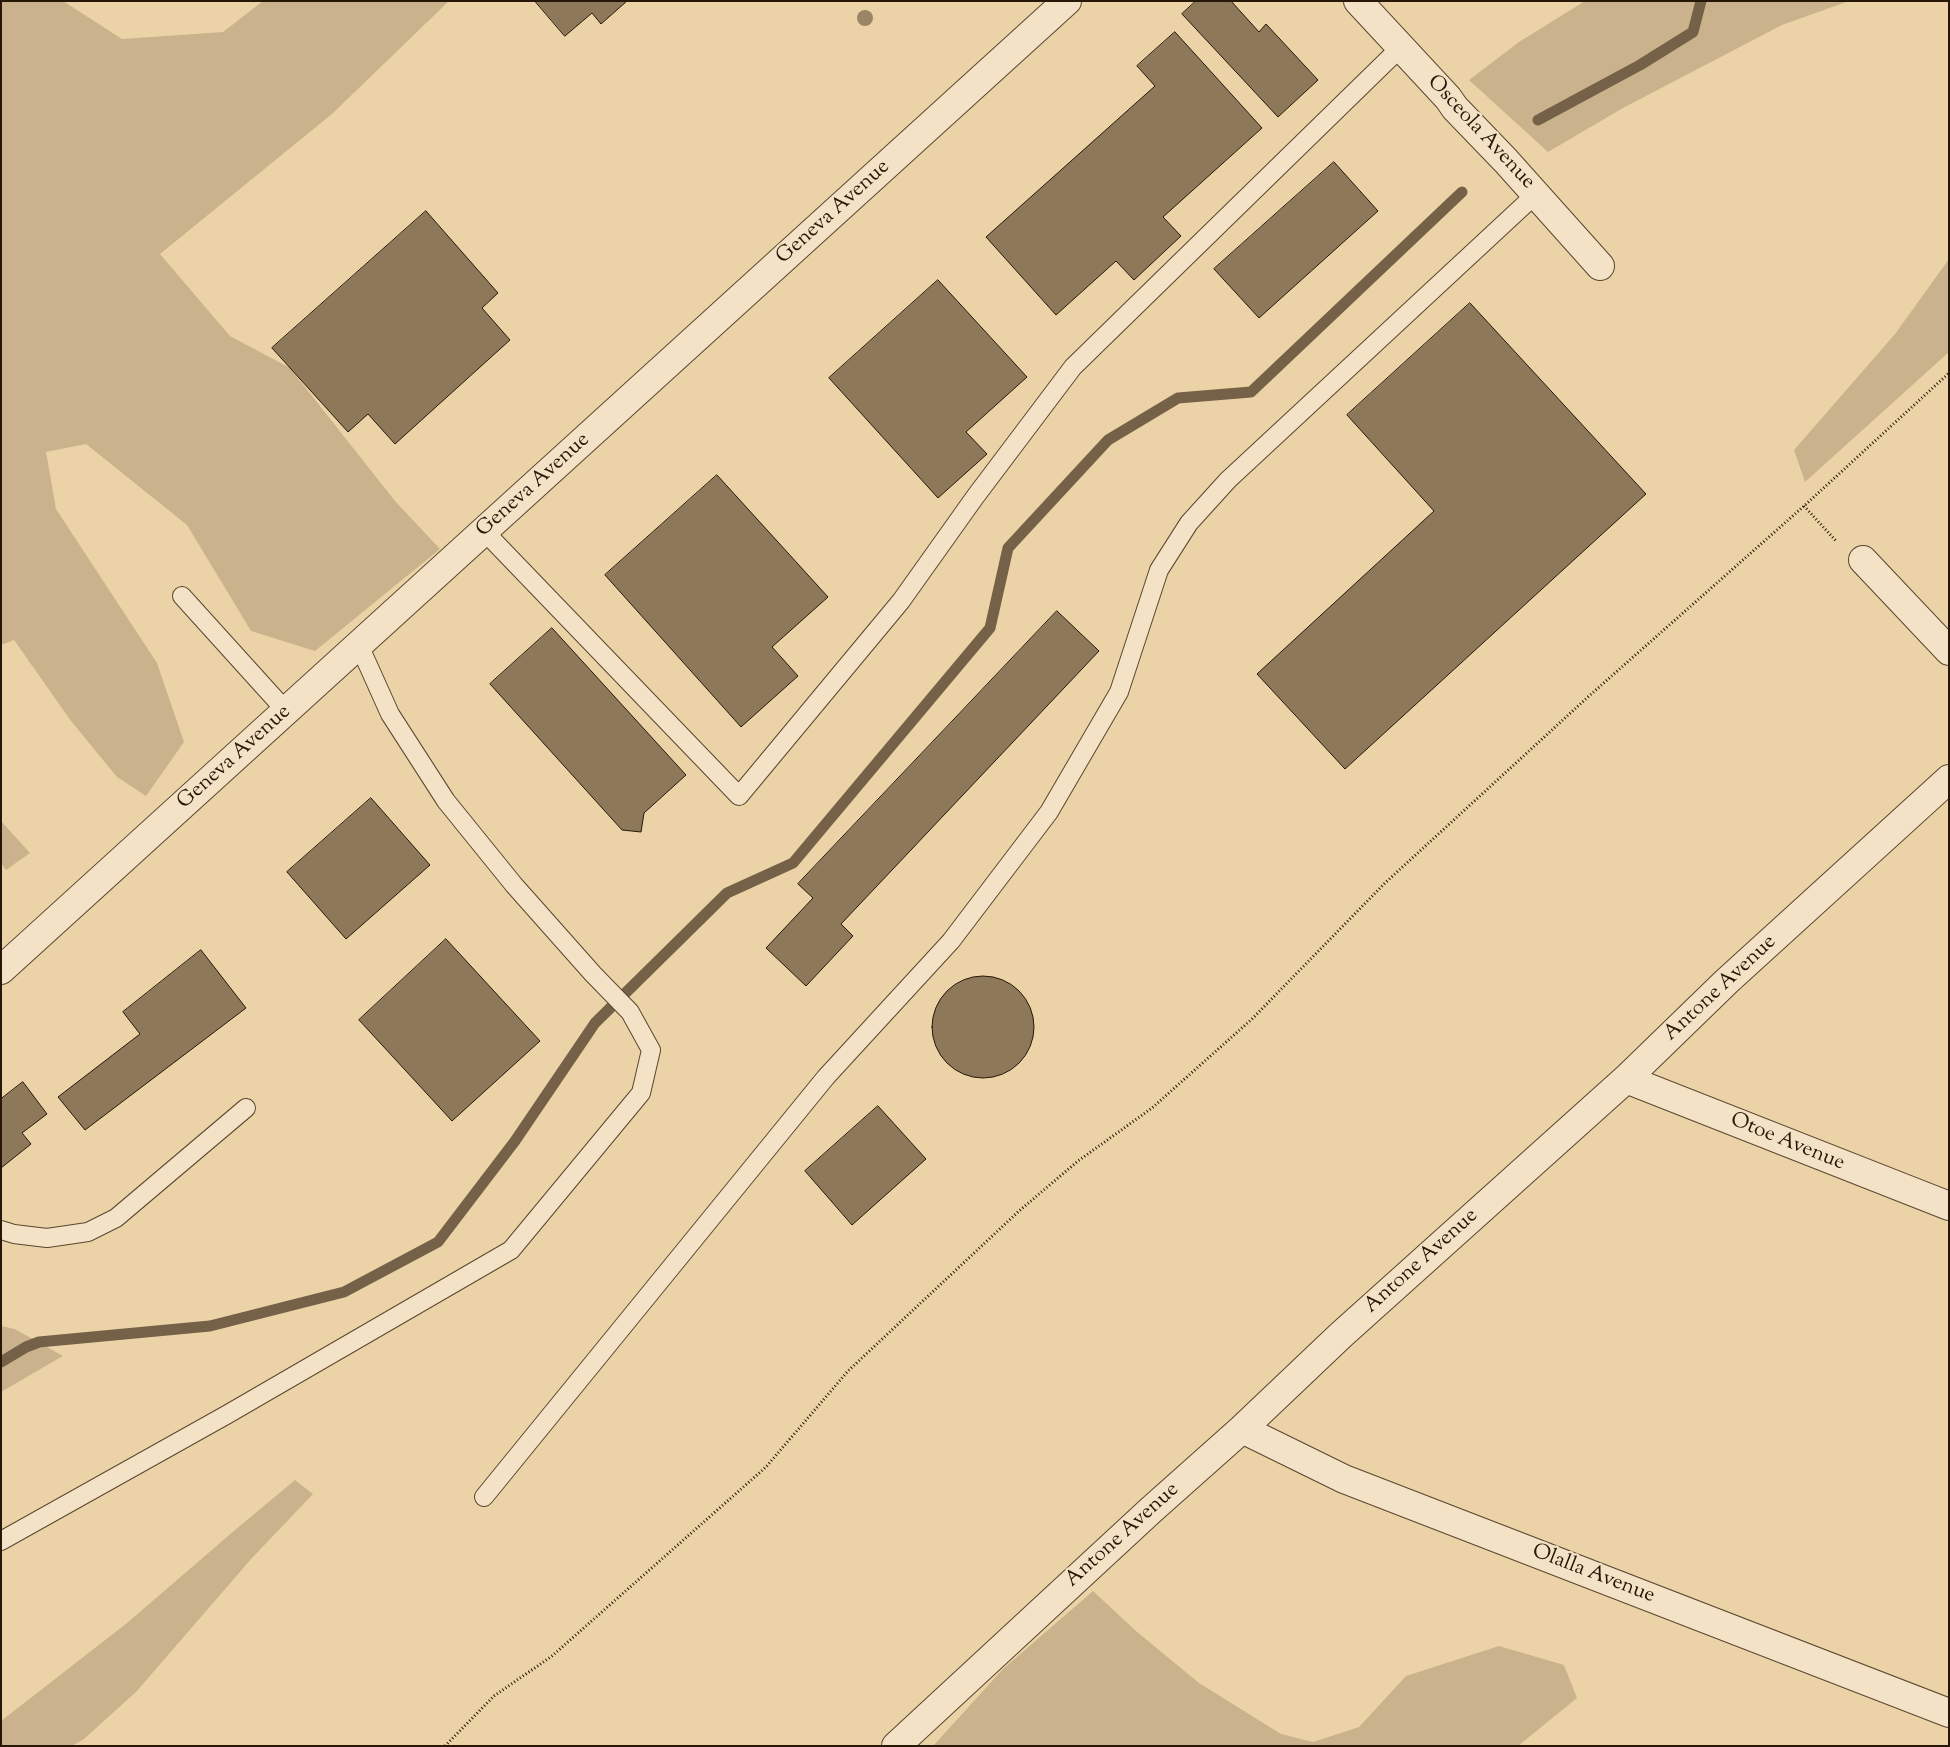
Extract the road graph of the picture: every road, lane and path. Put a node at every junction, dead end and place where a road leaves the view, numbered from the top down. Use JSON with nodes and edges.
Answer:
{"nodes":[{"id":1,"x":1068,"y":1,"type":"edge"},
{"id":2,"x":1358,"y":1,"type":"edge"},
{"id":3,"x":1401,"y":47,"type":"junction"},
{"id":4,"x":1536,"y":194,"type":"junction"},
{"id":5,"x":1600,"y":266,"type":"dead end"},
{"id":6,"x":1949,"y":373,"type":"edge"},
{"id":7,"x":1804,"y":506,"type":"junction"},
{"id":8,"x":484,"y":531,"type":"junction"},
{"id":9,"x":1863,"y":560,"type":"joint"},
{"id":10,"x":182,"y":596,"type":"dead end"},
{"id":11,"x":359,"y":645,"type":"junction"},
{"id":12,"x":1949,"y":651,"type":"edge"},
{"id":13,"x":286,"y":711,"type":"junction"},
{"id":14,"x":1949,"y":779,"type":"edge"},
{"id":15,"x":1,"y":970,"type":"edge"},
{"id":16,"x":1626,"y":1079,"type":"junction"},
{"id":17,"x":246,"y":1108,"type":"dead end"},
{"id":18,"x":1949,"y":1206,"type":"edge"},
{"id":19,"x":1,"y":1230,"type":"edge"},
{"id":20,"x":1242,"y":1429,"type":"junction"},
{"id":21,"x":484,"y":1497,"type":"dead end"},
{"id":22,"x":1,"y":1541,"type":"edge"},
{"id":23,"x":1949,"y":1712,"type":"edge"},
{"id":24,"x":445,"y":1746,"type":"edge"},
{"id":25,"x":896,"y":1746,"type":"edge"}],
"edges":[{"from":1,"to":8,"type":"street","name":"Geneva Avenue"},
{"from":2,"to":3,"type":"street","name":"Osceola Avenue"},
{"from":3,"to":4,"type":"street","name":"Osceola Avenue"},
{"from":3,"to":8,"type":"lane"},
{"from":4,"to":5,"type":"street","name":"Osceola Avenue"},
{"from":4,"to":21,"type":"lane"},
{"from":6,"to":7,"type":"path"},
{"from":7,"to":9,"type":"path"},
{"from":7,"to":24,"type":"path"},
{"from":8,"to":11,"type":"street","name":"Geneva Avenue"},
{"from":9,"to":12,"type":"street"},
{"from":10,"to":13,"type":"lane"},
{"from":11,"to":13,"type":"street","name":"Geneva Avenue"},
{"from":11,"to":22,"type":"lane"},
{"from":13,"to":15,"type":"street","name":"Geneva Avenue"},
{"from":14,"to":16,"type":"street","name":"Antone Avenue"},
{"from":16,"to":18,"type":"street","name":"Otoe Avenue"},
{"from":16,"to":20,"type":"street","name":"Antone Avenue"},
{"from":17,"to":19,"type":"lane"},
{"from":20,"to":23,"type":"street","name":"Olalla Avenue"},
{"from":20,"to":25,"type":"street","name":"Antone Avenue"}]}
